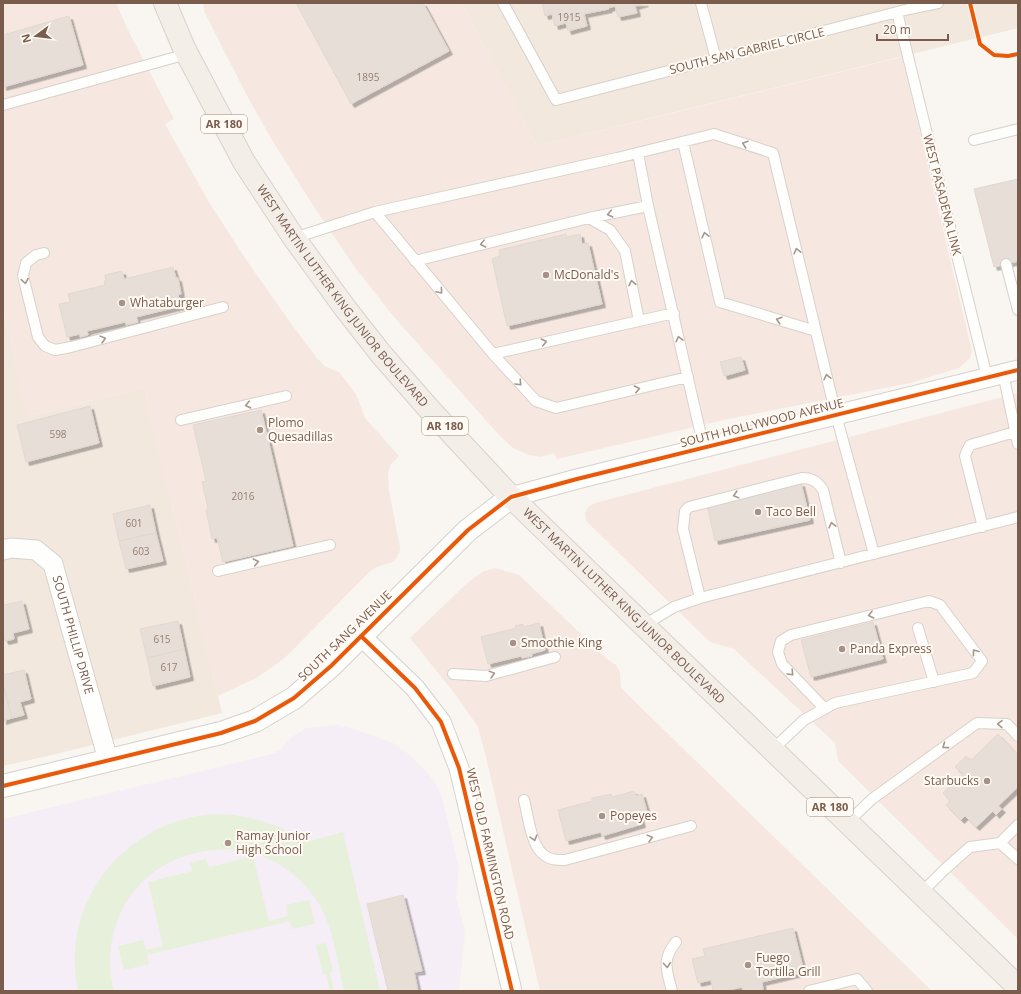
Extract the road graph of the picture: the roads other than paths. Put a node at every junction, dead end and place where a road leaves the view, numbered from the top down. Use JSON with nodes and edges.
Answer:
{"nodes":[{"id":1,"x":165,"y":3,"type":"edge"},
{"id":2,"x":503,"y":3,"type":"edge"},
{"id":3,"x":701,"y":3,"type":"edge"},
{"id":4,"x":938,"y":3,"type":"edge"},
{"id":5,"x":897,"y":12,"type":"junction"},
{"id":6,"x":187,"y":54,"type":"junction"},
{"id":7,"x":716,"y":59,"type":"junction"},
{"id":8,"x":3,"y":106,"type":"edge"},
{"id":9,"x":1018,"y":129,"type":"edge"},
{"id":10,"x":974,"y":140,"type":"dead end"},
{"id":11,"x":683,"y":142,"type":"junction"},
{"id":12,"x":638,"y":153,"type":"junction"},
{"id":13,"x":648,"y":206,"type":"junction"},
{"id":14,"x":375,"y":212,"type":"junction"},
{"id":15,"x":588,"y":218,"type":"junction"},
{"id":16,"x":294,"y":238,"type":"junction"},
{"id":17,"x":44,"y":253,"type":"dead end"},
{"id":18,"x":416,"y":261,"type":"junction"},
{"id":19,"x":1006,"y":264,"type":"dead end"},
{"id":20,"x":224,"y":307,"type":"dead end"},
{"id":21,"x":1018,"y":310,"type":"edge"},
{"id":22,"x":674,"y":313,"type":"junction"},
{"id":23,"x":639,"y":321,"type":"junction"},
{"id":24,"x":816,"y":331,"type":"junction"},
{"id":25,"x":493,"y":354,"type":"junction"},
{"id":26,"x":1003,"y":374,"type":"edge"},
{"id":27,"x":688,"y":377,"type":"junction"},
{"id":28,"x":286,"y":396,"type":"dead end"},
{"id":29,"x":836,"y":415,"type":"junction"},
{"id":30,"x":181,"y":420,"type":"dead end"},
{"id":31,"x":1015,"y":432,"type":"junction"},
{"id":32,"x":1018,"y":444,"type":"edge"},
{"id":33,"x":704,"y":448,"type":"junction"},
{"id":34,"x":510,"y":497,"type":"junction"},
{"id":35,"x":1018,"y":517,"type":"edge"},
{"id":36,"x":983,"y":527,"type":"junction"},
{"id":37,"x":330,"y":545,"type":"dead end"},
{"id":38,"x":3,"y":550,"type":"edge"},
{"id":39,"x":874,"y":554,"type":"junction"},
{"id":40,"x":841,"y":563,"type":"junction"},
{"id":41,"x":218,"y":572,"type":"dead end"},
{"id":42,"x":700,"y":598,"type":"junction"},
{"id":43,"x":644,"y":625,"type":"junction"},
{"id":44,"x":918,"y":628,"type":"dead end"},
{"id":45,"x":361,"y":636,"type":"junction"},
{"id":46,"x":555,"y":657,"type":"dead end"},
{"id":47,"x":453,"y":674,"type":"dead end"},
{"id":48,"x":934,"y":682,"type":"junction"},
{"id":49,"x":824,"y":708,"type":"junction"},
{"id":50,"x":1018,"y":736,"type":"edge"},
{"id":51,"x":772,"y":750,"type":"junction"},
{"id":52,"x":108,"y":760,"type":"junction"},
{"id":53,"x":3,"y":786,"type":"edge"},
{"id":54,"x":524,"y":800,"type":"dead end"},
{"id":55,"x":847,"y":823,"type":"junction"},
{"id":56,"x":1018,"y":825,"type":"edge"},
{"id":57,"x":691,"y":826,"type":"dead end"},
{"id":58,"x":1000,"y":843,"type":"junction"},
{"id":59,"x":1018,"y":859,"type":"edge"},
{"id":60,"x":920,"y":894,"type":"junction"},
{"id":61,"x":676,"y":942,"type":"dead end"},
{"id":62,"x":1018,"y":988,"type":"edge"},
{"id":63,"x":512,"y":991,"type":"edge"},
{"id":64,"x":672,"y":991,"type":"edge"},
{"id":65,"x":809,"y":991,"type":"edge"},
{"id":66,"x":867,"y":991,"type":"edge"}],
"edges":[{"from":1,"to":6,"type":"main road","name":"WEST MARTIN LUTHER KING JUNIOR BOULEVARD","number":"AR 180"},
{"from":2,"to":7,"type":"lane","name":"SOUTH SAN GABRIEL CIRCLE"},
{"from":3,"to":7,"type":"lane"},
{"from":4,"to":5,"type":"lane","name":"SOUTH SAN GABRIEL CIRCLE"},
{"from":5,"to":7,"type":"lane","name":"SOUTH SAN GABRIEL CIRCLE"},
{"from":5,"to":26,"type":"lane","name":"WEST PASADENA LINK"},
{"from":6,"to":8,"type":"lane"},
{"from":6,"to":16,"type":"main road","name":"WEST MARTIN LUTHER KING JUNIOR BOULEVARD","number":"AR 180"},
{"from":9,"to":10,"type":"lane"},
{"from":11,"to":12,"type":"lane"},
{"from":24,"to":11,"type":"lane","one_way":true},
{"from":24,"to":11,"type":"lane","one_way":true},
{"from":12,"to":13,"type":"lane"},
{"from":12,"to":14,"type":"lane"},
{"from":13,"to":15,"type":"lane","one_way":true},
{"from":13,"to":22,"type":"lane"},
{"from":14,"to":16,"type":"lane"},
{"from":14,"to":18,"type":"lane"},
{"from":15,"to":18,"type":"lane","one_way":true},
{"from":23,"to":15,"type":"lane","one_way":true},
{"from":16,"to":34,"type":"main road","name":"WEST MARTIN LUTHER KING JUNIOR BOULEVARD","number":"AR 180"},
{"from":17,"to":20,"type":"lane","one_way":true},
{"from":18,"to":25,"type":"lane","one_way":true},
{"from":19,"to":21,"type":"lane"},
{"from":22,"to":23,"type":"lane"},
{"from":27,"to":22,"type":"lane","one_way":true},
{"from":25,"to":23,"type":"lane","one_way":true},
{"from":29,"to":24,"type":"lane","one_way":true},
{"from":25,"to":27,"type":"lane","one_way":true},
{"from":26,"to":29,"type":"street","name":"SOUTH HOLLYWOOD AVENUE"},
{"from":26,"to":31,"type":"lane","name":"WEST PASADENA LINK"},
{"from":27,"to":33,"type":"lane"},
{"from":28,"to":30,"type":"lane","one_way":true},
{"from":29,"to":33,"type":"street","name":"SOUTH HOLLYWOOD AVENUE"},
{"from":29,"to":39,"type":"lane"},
{"from":31,"to":32,"type":"lane","name":"WEST PASADENA LINK"},
{"from":31,"to":36,"type":"lane"},
{"from":33,"to":34,"type":"street","name":"SOUTH HOLLYWOOD AVENUE"},
{"from":34,"to":43,"type":"main road","name":"WEST MARTIN LUTHER KING JUNIOR BOULEVARD","number":"AR 180"},
{"from":34,"to":45,"type":"street","name":"SOUTH SANG AVENUE"},
{"from":35,"to":36,"type":"lane"},
{"from":36,"to":39,"type":"lane"},
{"from":41,"to":37,"type":"lane","one_way":true},
{"from":38,"to":52,"type":"street","name":"SOUTH PHILLIP DRIVE"},
{"from":39,"to":40,"type":"lane"},
{"from":40,"to":42,"type":"lane"},
{"from":40,"to":42,"type":"lane","one_way":true},
{"from":42,"to":43,"type":"lane"},
{"from":43,"to":51,"type":"main road","name":"WEST MARTIN LUTHER KING JUNIOR BOULEVARD","number":"AR 180"},
{"from":44,"to":48,"type":"lane"},
{"from":45,"to":52,"type":"street","name":"SOUTH SANG AVENUE"},
{"from":45,"to":63,"type":"street","name":"WEST OLD FARMINGTON ROAD"},
{"from":47,"to":46,"type":"lane","one_way":true},
{"from":48,"to":49,"type":"lane"},
{"from":48,"to":49,"type":"lane","one_way":true},
{"from":49,"to":51,"type":"lane"},
{"from":50,"to":55,"type":"lane","one_way":true},
{"from":51,"to":55,"type":"main road","name":"WEST MARTIN LUTHER KING JUNIOR BOULEVARD","number":"AR 180"},
{"from":52,"to":53,"type":"street","name":"SOUTH SANG AVENUE"},
{"from":54,"to":57,"type":"lane","one_way":true},
{"from":55,"to":60,"type":"main road","name":"WEST MARTIN LUTHER KING JUNIOR BOULEVARD","number":"AR 180"},
{"from":56,"to":58,"type":"lane"},
{"from":58,"to":59,"type":"lane"},
{"from":58,"to":60,"type":"lane"},
{"from":60,"to":62,"type":"main road","name":"WEST MARTIN LUTHER KING JUNIOR BOULEVARD","number":"AR 180"},
{"from":61,"to":64,"type":"lane","one_way":true},
{"from":65,"to":66,"type":"lane"}]}
